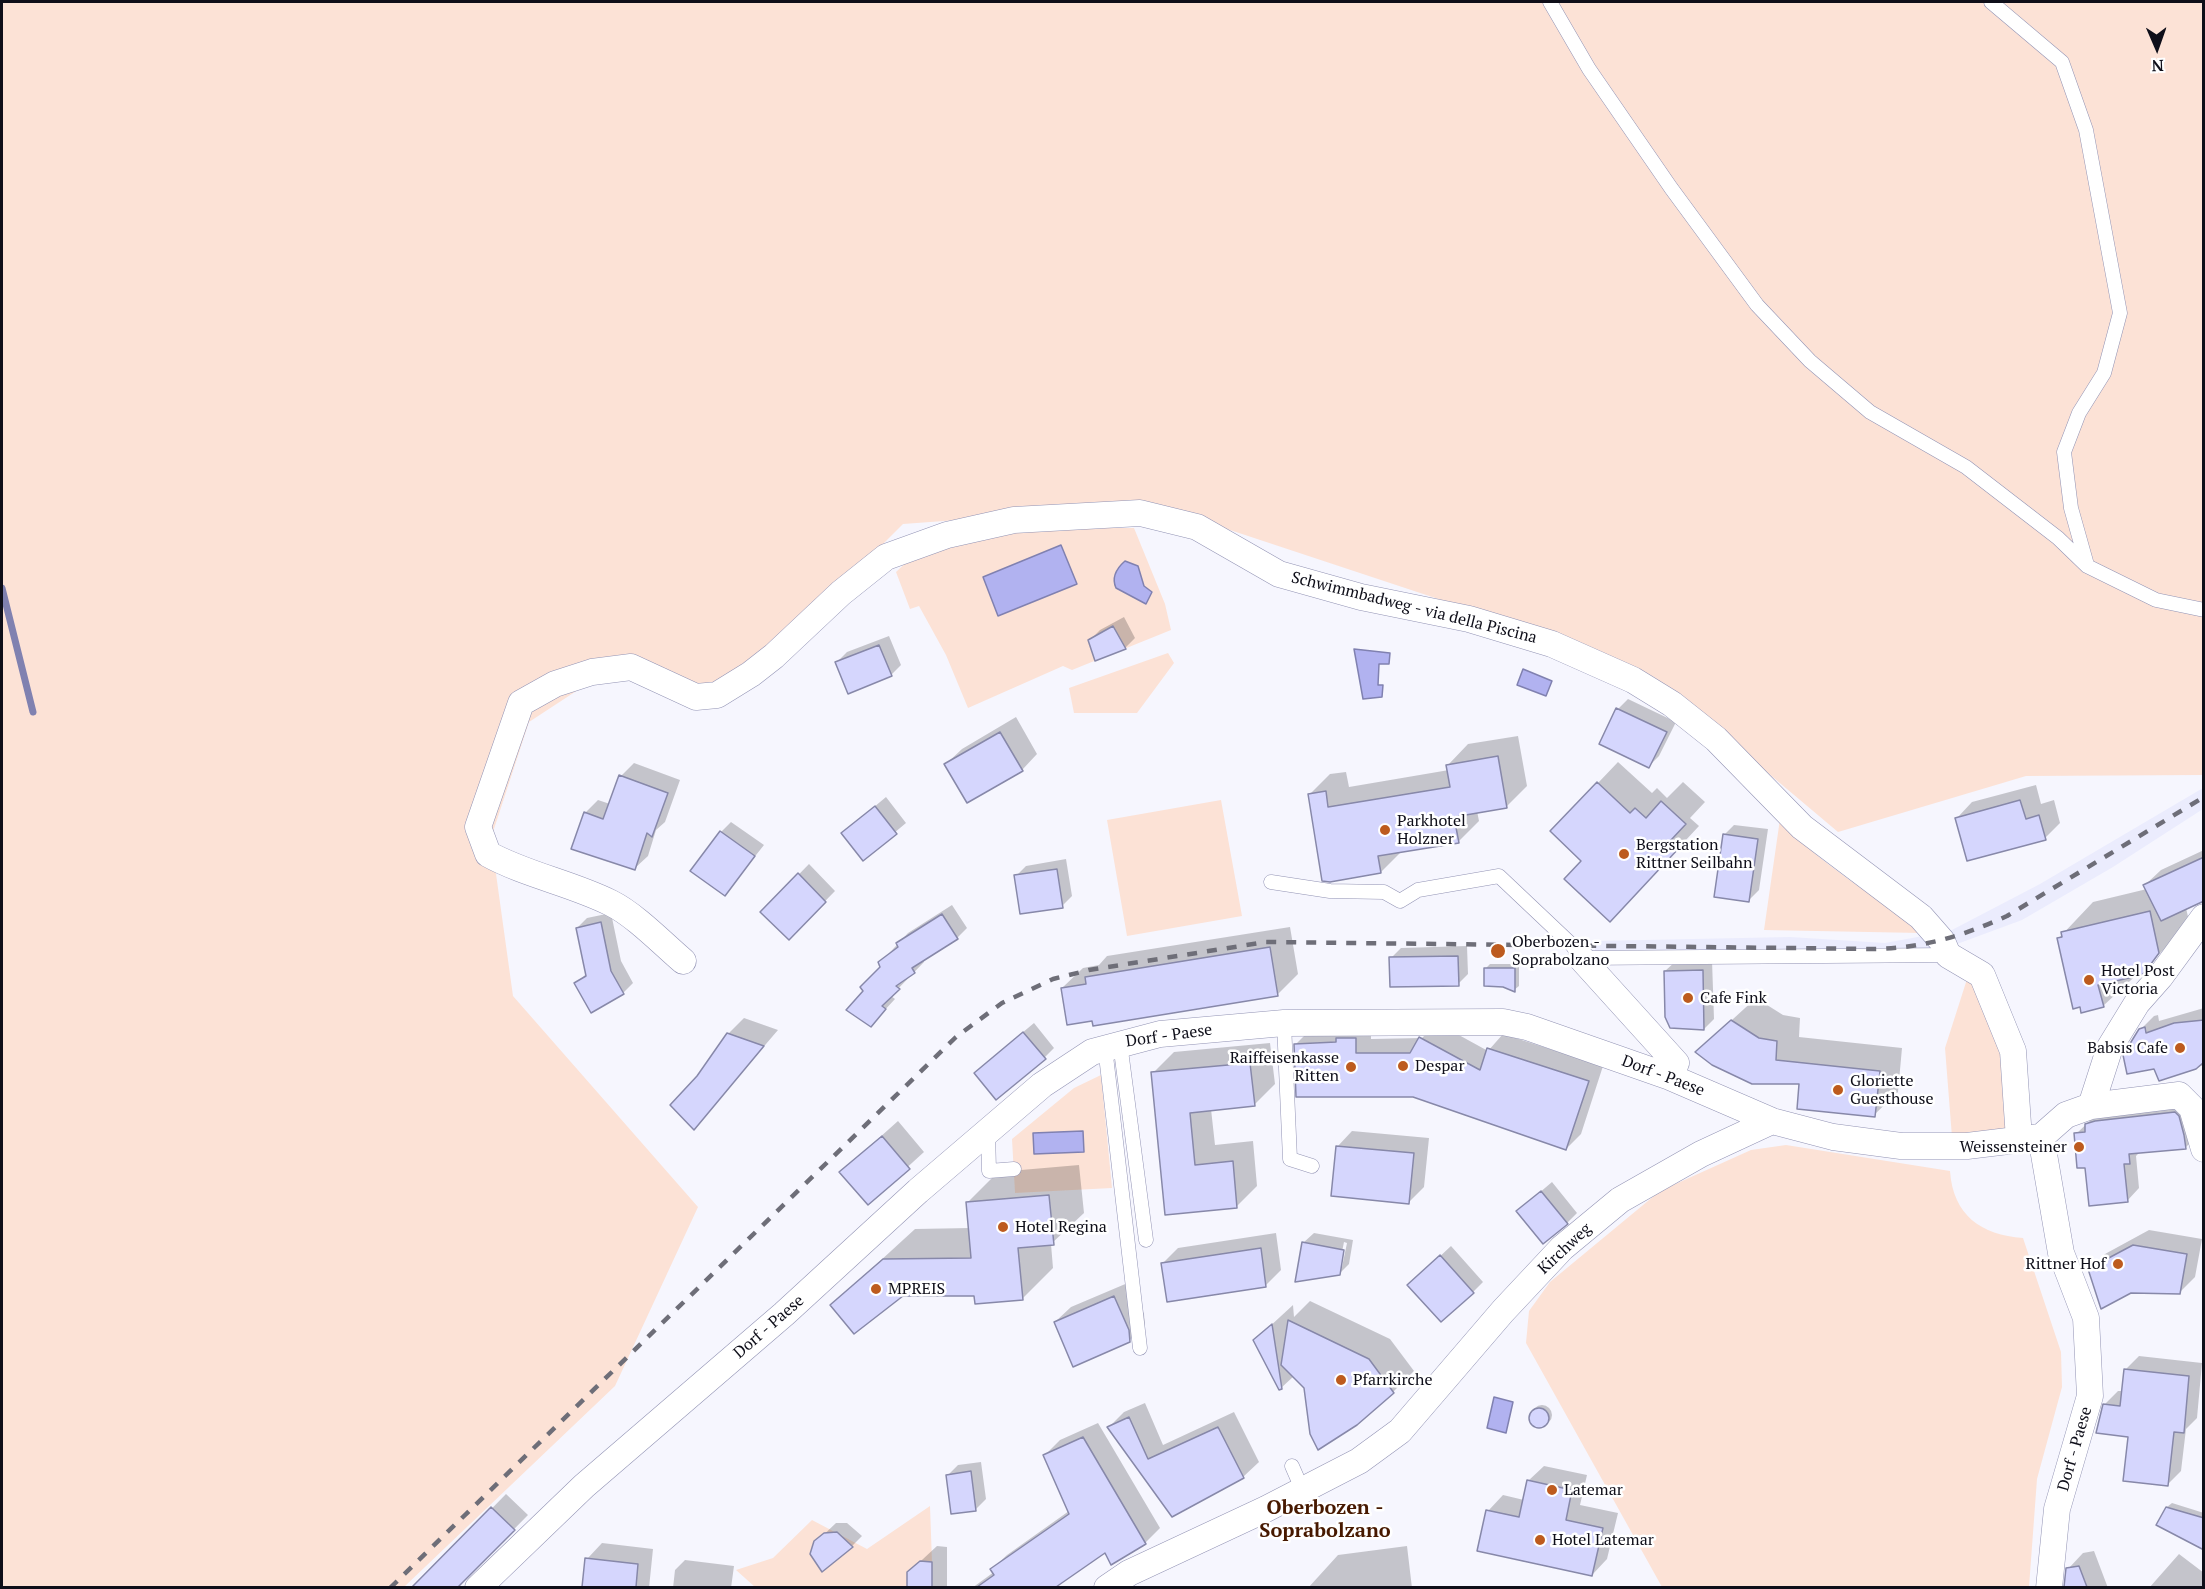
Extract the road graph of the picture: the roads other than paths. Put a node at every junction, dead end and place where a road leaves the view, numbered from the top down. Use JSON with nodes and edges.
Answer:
{"nodes":[{"id":1,"x":1550,"y":2,"type":"edge"},
{"id":2,"x":1991,"y":2,"type":"edge"},
{"id":3,"x":2087,"y":566,"type":"junction"},
{"id":4,"x":2204,"y":610,"type":"edge"},
{"id":5,"x":1271,"y":882,"type":"dead end"},
{"id":6,"x":2204,"y":917,"type":"edge"},
{"id":7,"x":1948,"y":955,"type":"junction"},
{"id":8,"x":1581,"y":958,"type":"junction"},
{"id":9,"x":683,"y":961,"type":"dead end"},
{"id":10,"x":1284,"y":1023,"type":"junction"},
{"id":11,"x":1112,"y":1045,"type":"junction"},
{"id":12,"x":1670,"y":1077,"type":"junction"},
{"id":13,"x":2091,"y":1106,"type":"junction"},
{"id":14,"x":1772,"y":1121,"type":"junction"},
{"id":15,"x":988,"y":1131,"type":"junction"},
{"id":16,"x":2030,"y":1138,"type":"junction"},
{"id":17,"x":2204,"y":1149,"type":"edge"},
{"id":18,"x":1312,"y":1166,"type":"dead end"},
{"id":19,"x":1014,"y":1169,"type":"dead end"},
{"id":20,"x":1146,"y":1240,"type":"dead end"},
{"id":21,"x":1140,"y":1348,"type":"dead end"},
{"id":22,"x":478,"y":1587,"type":"edge"},
{"id":23,"x":1107,"y":1587,"type":"edge"},
{"id":24,"x":2049,"y":1587,"type":"edge"}],
"edges":[{"from":1,"to":3,"type":"lane"},
{"from":2,"to":3,"type":"lane"},
{"from":3,"to":4,"type":"lane"},
{"from":5,"to":8,"type":"lane"},
{"from":6,"to":13,"type":"street"},
{"from":7,"to":8,"type":"lane"},
{"from":7,"to":9,"type":"street","name":"Schwimmbadweg - via della Piscina"},
{"from":7,"to":16,"type":"street","name":"Schwimmbadweg - via della Piscina"},
{"from":8,"to":12,"type":"street"},
{"from":10,"to":11,"type":"street","name":"Dorf - Paese"},
{"from":10,"to":12,"type":"street","name":"Dorf - Paese"},
{"from":10,"to":18,"type":"lane"},
{"from":11,"to":15,"type":"street","name":"Dorf - Paese"},
{"from":11,"to":20,"type":"lane"},
{"from":11,"to":21,"type":"lane"},
{"from":12,"to":14,"type":"street","name":"Dorf - Paese"},
{"from":13,"to":16,"type":"street"},
{"from":13,"to":17,"type":"street"},
{"from":14,"to":16,"type":"street","name":"Dorf - Paese"},
{"from":14,"to":23,"type":"street","name":"Kirchweg"},
{"from":15,"to":19,"type":"lane"},
{"from":15,"to":22,"type":"street","name":"Dorf - Paese"},
{"from":16,"to":24,"type":"street","name":"Dorf - Paese"}]}
